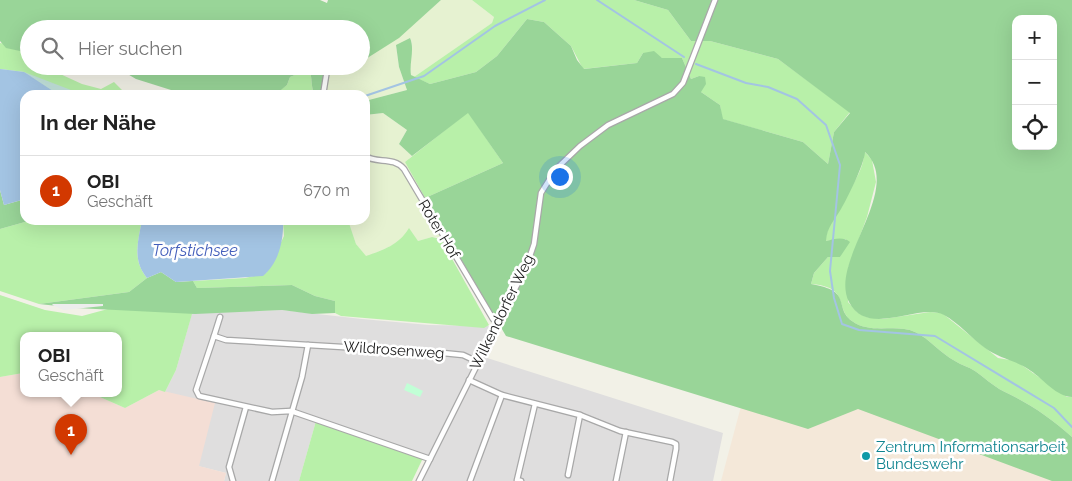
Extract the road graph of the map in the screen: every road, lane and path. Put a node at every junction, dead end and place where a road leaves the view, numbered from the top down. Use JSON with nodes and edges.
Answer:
{"nodes":[{"id":1,"x":715,"y":0,"type":"edge"},
{"id":2,"x":326,"y":75,"type":"edge"},
{"id":3,"x":324,"y":90,"type":"edge"},
{"id":4,"x":370,"y":157,"type":"edge"},
{"id":5,"x":220,"y":318,"type":"dead end"},
{"id":6,"x":498,"y":323,"type":"junction"},
{"id":7,"x":214,"y":336,"type":"junction"},
{"id":8,"x":308,"y":344,"type":"junction"},
{"id":9,"x":478,"y":362,"type":"junction"},
{"id":10,"x":469,"y":380,"type":"junction"},
{"id":11,"x":502,"y":395,"type":"junction"},
{"id":12,"x":535,"y":404,"type":"junction"},
{"id":13,"x":246,"y":407,"type":"junction"},
{"id":14,"x":291,"y":411,"type":"junction"},
{"id":15,"x":580,"y":415,"type":"junction"},
{"id":16,"x":626,"y":432,"type":"junction"},
{"id":17,"x":430,"y":459,"type":"junction"},
{"id":18,"x":568,"y":474,"type":"dead end"},
{"id":19,"x":233,"y":481,"type":"edge"},
{"id":20,"x":272,"y":481,"type":"edge"},
{"id":21,"x":419,"y":481,"type":"edge"},
{"id":22,"x":470,"y":481,"type":"edge"},
{"id":23,"x":521,"y":481,"type":"edge"},
{"id":24,"x":616,"y":481,"type":"edge"},
{"id":25,"x":670,"y":481,"type":"edge"}],
"edges":[{"from":1,"to":6,"type":"street","name":"Wilkendorfer Weg"},
{"from":2,"to":3,"type":"street"},
{"from":4,"to":6,"type":"street","name":"Roter Hof"},
{"from":5,"to":7,"type":"street"},
{"from":6,"to":9,"type":"street","name":"Wilkendorfer Weg"},
{"from":7,"to":8,"type":"street","name":"Wildrosenweg"},
{"from":7,"to":13,"type":"street"},
{"from":8,"to":9,"type":"street","name":"Wildrosenweg"},
{"from":8,"to":14,"type":"street"},
{"from":9,"to":10,"type":"street","name":"Wilkendorfer Weg"},
{"from":10,"to":11,"type":"street"},
{"from":10,"to":17,"type":"street","name":"Wilkendorfer Weg"},
{"from":11,"to":12,"type":"street"},
{"from":11,"to":22,"type":"street"},
{"from":12,"to":15,"type":"street"},
{"from":12,"to":23,"type":"street"},
{"from":13,"to":14,"type":"street"},
{"from":13,"to":19,"type":"street"},
{"from":14,"to":17,"type":"street"},
{"from":14,"to":20,"type":"street"},
{"from":15,"to":16,"type":"street"},
{"from":15,"to":18,"type":"street"},
{"from":16,"to":24,"type":"street"},
{"from":16,"to":25,"type":"street"},
{"from":17,"to":21,"type":"street","name":"Wilkendorfer Weg"}]}
